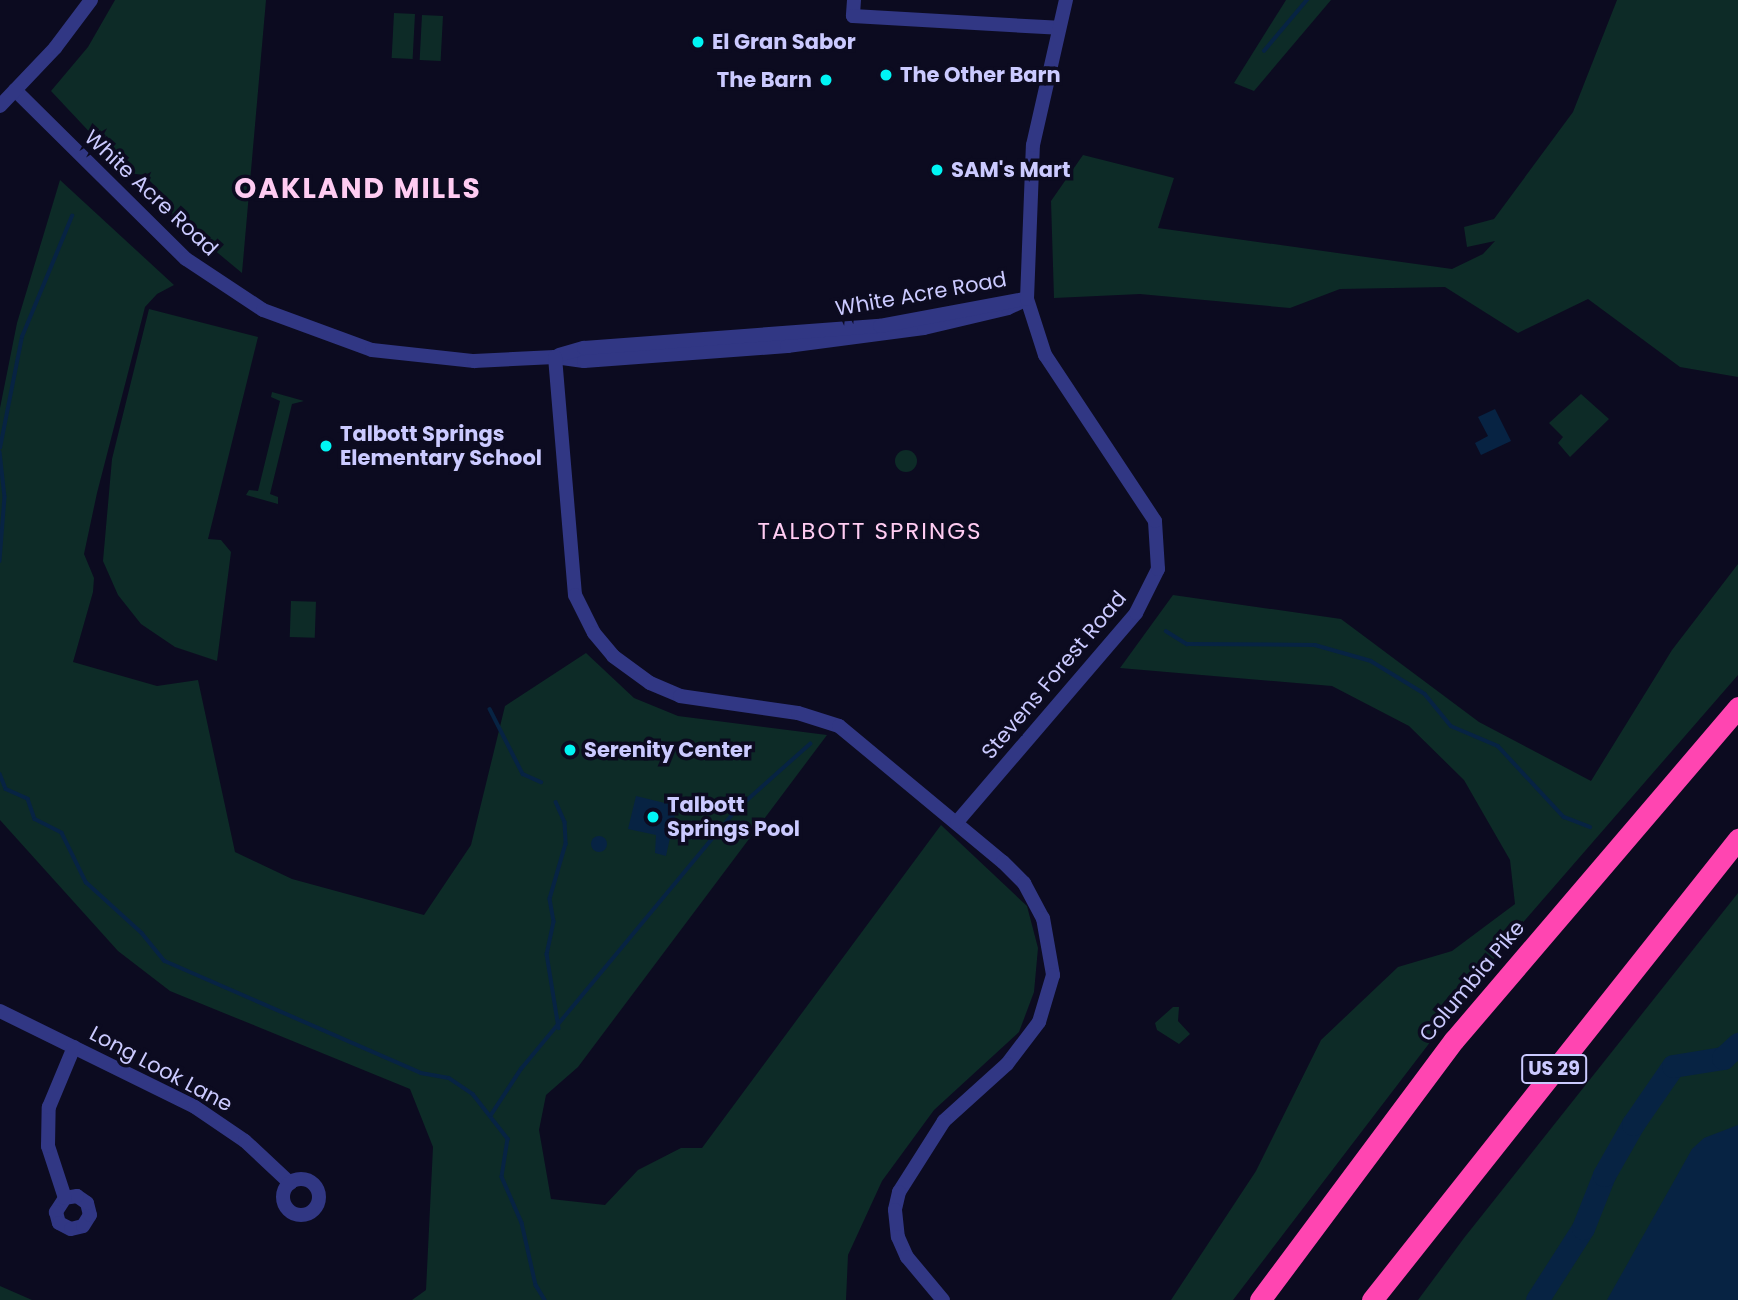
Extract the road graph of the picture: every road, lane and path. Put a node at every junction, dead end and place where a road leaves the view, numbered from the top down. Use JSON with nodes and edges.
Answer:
{"nodes":[{"id":1,"x":91,"y":0,"type":"edge"},
{"id":2,"x":854,"y":0,"type":"edge"},
{"id":3,"x":1066,"y":0,"type":"edge"},
{"id":4,"x":1059,"y":27,"type":"junction"},
{"id":5,"x":15,"y":90,"type":"junction"},
{"id":6,"x":0,"y":106,"type":"edge"},
{"id":7,"x":1027,"y":299,"type":"junction"},
{"id":8,"x":555,"y":357,"type":"junction"},
{"id":9,"x":1738,"y":707,"type":"edge"},
{"id":10,"x":957,"y":822,"type":"junction"},
{"id":11,"x":1738,"y":839,"type":"edge"},
{"id":12,"x":0,"y":1011,"type":"edge"},
{"id":13,"x":74,"y":1047,"type":"junction"},
{"id":14,"x":290,"y":1183,"type":"dead end"},
{"id":15,"x":65,"y":1198,"type":"dead end"},
{"id":16,"x":943,"y":1300,"type":"edge"},
{"id":17,"x":1260,"y":1300,"type":"edge"},
{"id":18,"x":1372,"y":1300,"type":"edge"}],
"edges":[{"from":1,"to":5,"type":"street"},
{"from":2,"to":4,"type":"street"},
{"from":3,"to":4,"type":"street","name":"Stevens Forest Road"},
{"from":4,"to":7,"type":"street","name":"Stevens Forest Road"},
{"from":5,"to":6,"type":"street"},
{"from":5,"to":8,"type":"street","name":"White Acre Road"},
{"from":7,"to":8,"type":"street","name":"White Acre Road"},
{"from":7,"to":10,"type":"street","name":"Stevens Forest Road"},
{"from":8,"to":10,"type":"street"},
{"from":9,"to":17,"type":"highway","name":"Columbia Pike"},
{"from":10,"to":16,"type":"street"},
{"from":11,"to":18,"type":"highway","number":"US 29"},
{"from":12,"to":13,"type":"street","name":"Long Look Lane"},
{"from":13,"to":14,"type":"street","name":"Long Look Lane"},
{"from":13,"to":15,"type":"street"}]}
